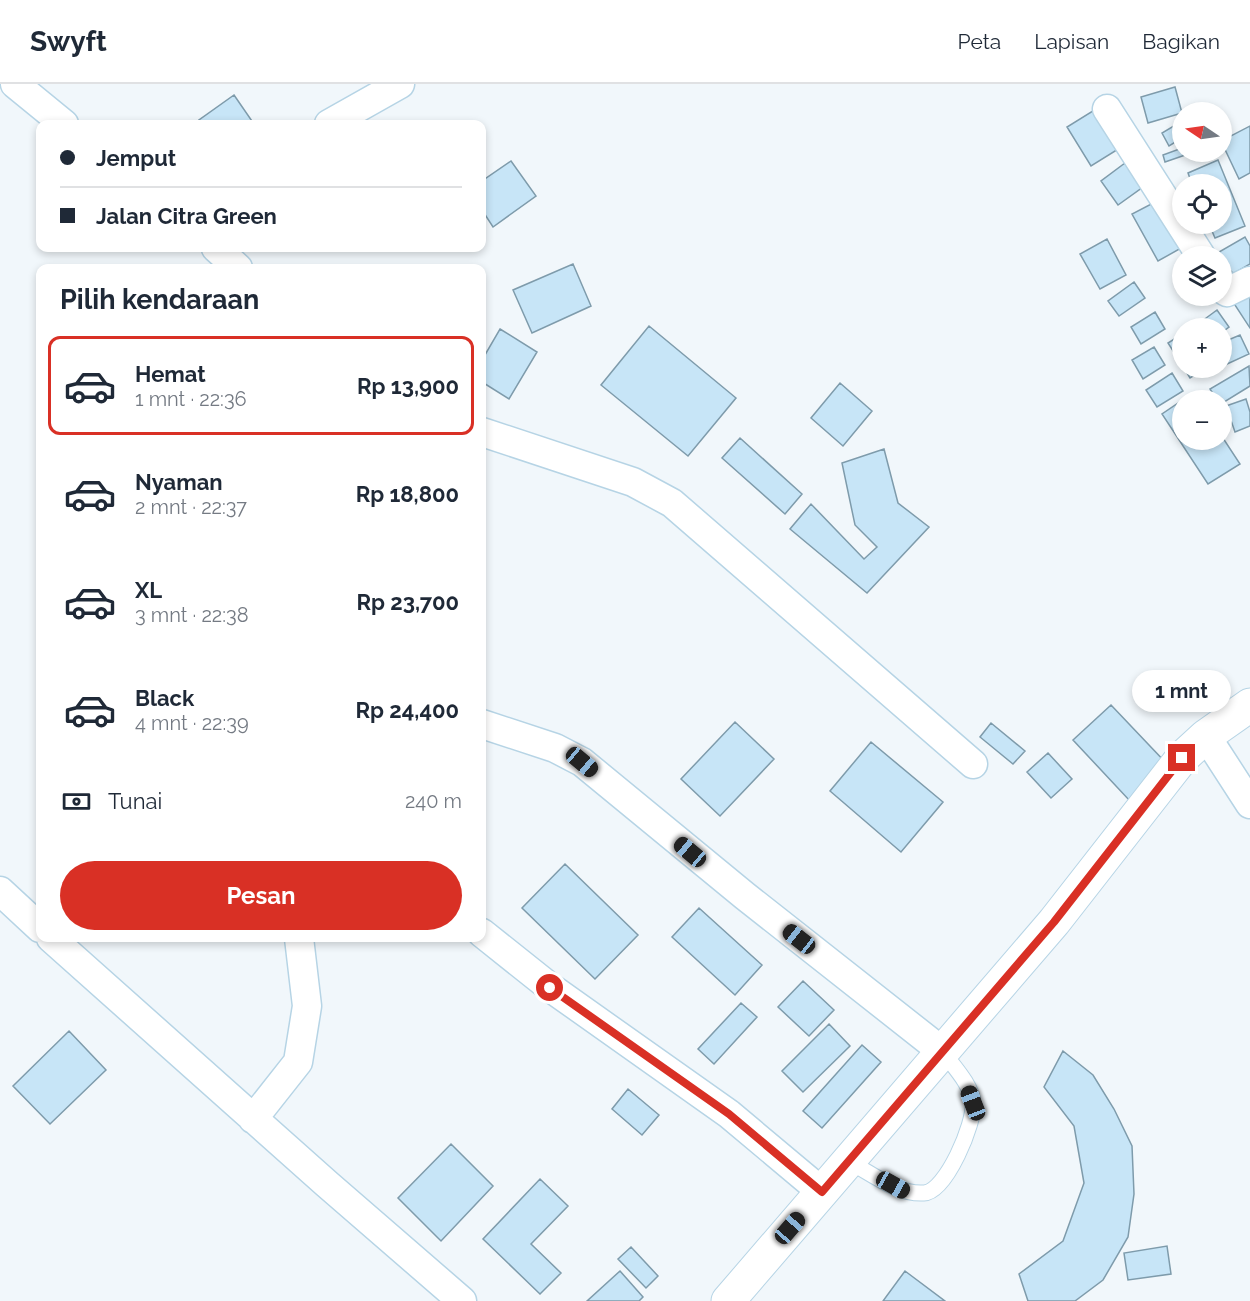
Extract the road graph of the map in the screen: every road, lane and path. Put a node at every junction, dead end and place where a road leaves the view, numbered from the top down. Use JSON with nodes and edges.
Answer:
{"nodes":[{"id":1,"x":15,"y":84,"type":"edge"},
{"id":2,"x":400,"y":84,"type":"edge"},
{"id":3,"x":1107,"y":110,"type":"dead end"},
{"id":4,"x":59,"y":120,"type":"edge"},
{"id":5,"x":336,"y":120,"type":"edge"},
{"id":6,"x":1195,"y":246,"type":"edge"},
{"id":7,"x":220,"y":252,"type":"edge"},
{"id":8,"x":234,"y":264,"type":"edge"},
{"id":9,"x":1250,"y":282,"type":"edge"},
{"id":10,"x":1232,"y":290,"type":"edge"},
{"id":11,"x":486,"y":433,"type":"edge"},
{"id":12,"x":1250,"y":705,"type":"edge"},
{"id":13,"x":486,"y":725,"type":"edge"},
{"id":14,"x":1206,"y":736,"type":"junction"},
{"id":15,"x":973,"y":764,"type":"dead end"},
{"id":16,"x":1250,"y":804,"type":"edge"},
{"id":17,"x":0,"y":891,"type":"edge"},
{"id":18,"x":36,"y":924,"type":"edge"},
{"id":19,"x":486,"y":936,"type":"edge"},
{"id":20,"x":55,"y":942,"type":"edge"},
{"id":21,"x":299,"y":942,"type":"edge"},
{"id":22,"x":943,"y":1052,"type":"junction"},
{"id":23,"x":253,"y":1119,"type":"junction"},
{"id":24,"x":848,"y":1161,"type":"junction"},
{"id":25,"x":822,"y":1192,"type":"junction"},
{"id":26,"x":462,"y":1301,"type":"edge"},
{"id":27,"x":728,"y":1301,"type":"edge"}],
"edges":[{"from":1,"to":4,"type":"street"},
{"from":2,"to":5,"type":"street"},
{"from":3,"to":6,"type":"street"},
{"from":7,"to":8,"type":"street"},
{"from":9,"to":10,"type":"street"},
{"from":11,"to":15,"type":"street"},
{"from":12,"to":14,"type":"street"},
{"from":13,"to":22,"type":"street"},
{"from":14,"to":16,"type":"street"},
{"from":14,"to":22,"type":"street"},
{"from":17,"to":18,"type":"street"},
{"from":19,"to":25,"type":"street"},
{"from":20,"to":23,"type":"street"},
{"from":21,"to":23,"type":"street"},
{"from":22,"to":24,"type":"street"},
{"from":22,"to":24,"type":"lane"},
{"from":23,"to":26,"type":"street"},
{"from":24,"to":25,"type":"street"},
{"from":25,"to":27,"type":"street"}]}
